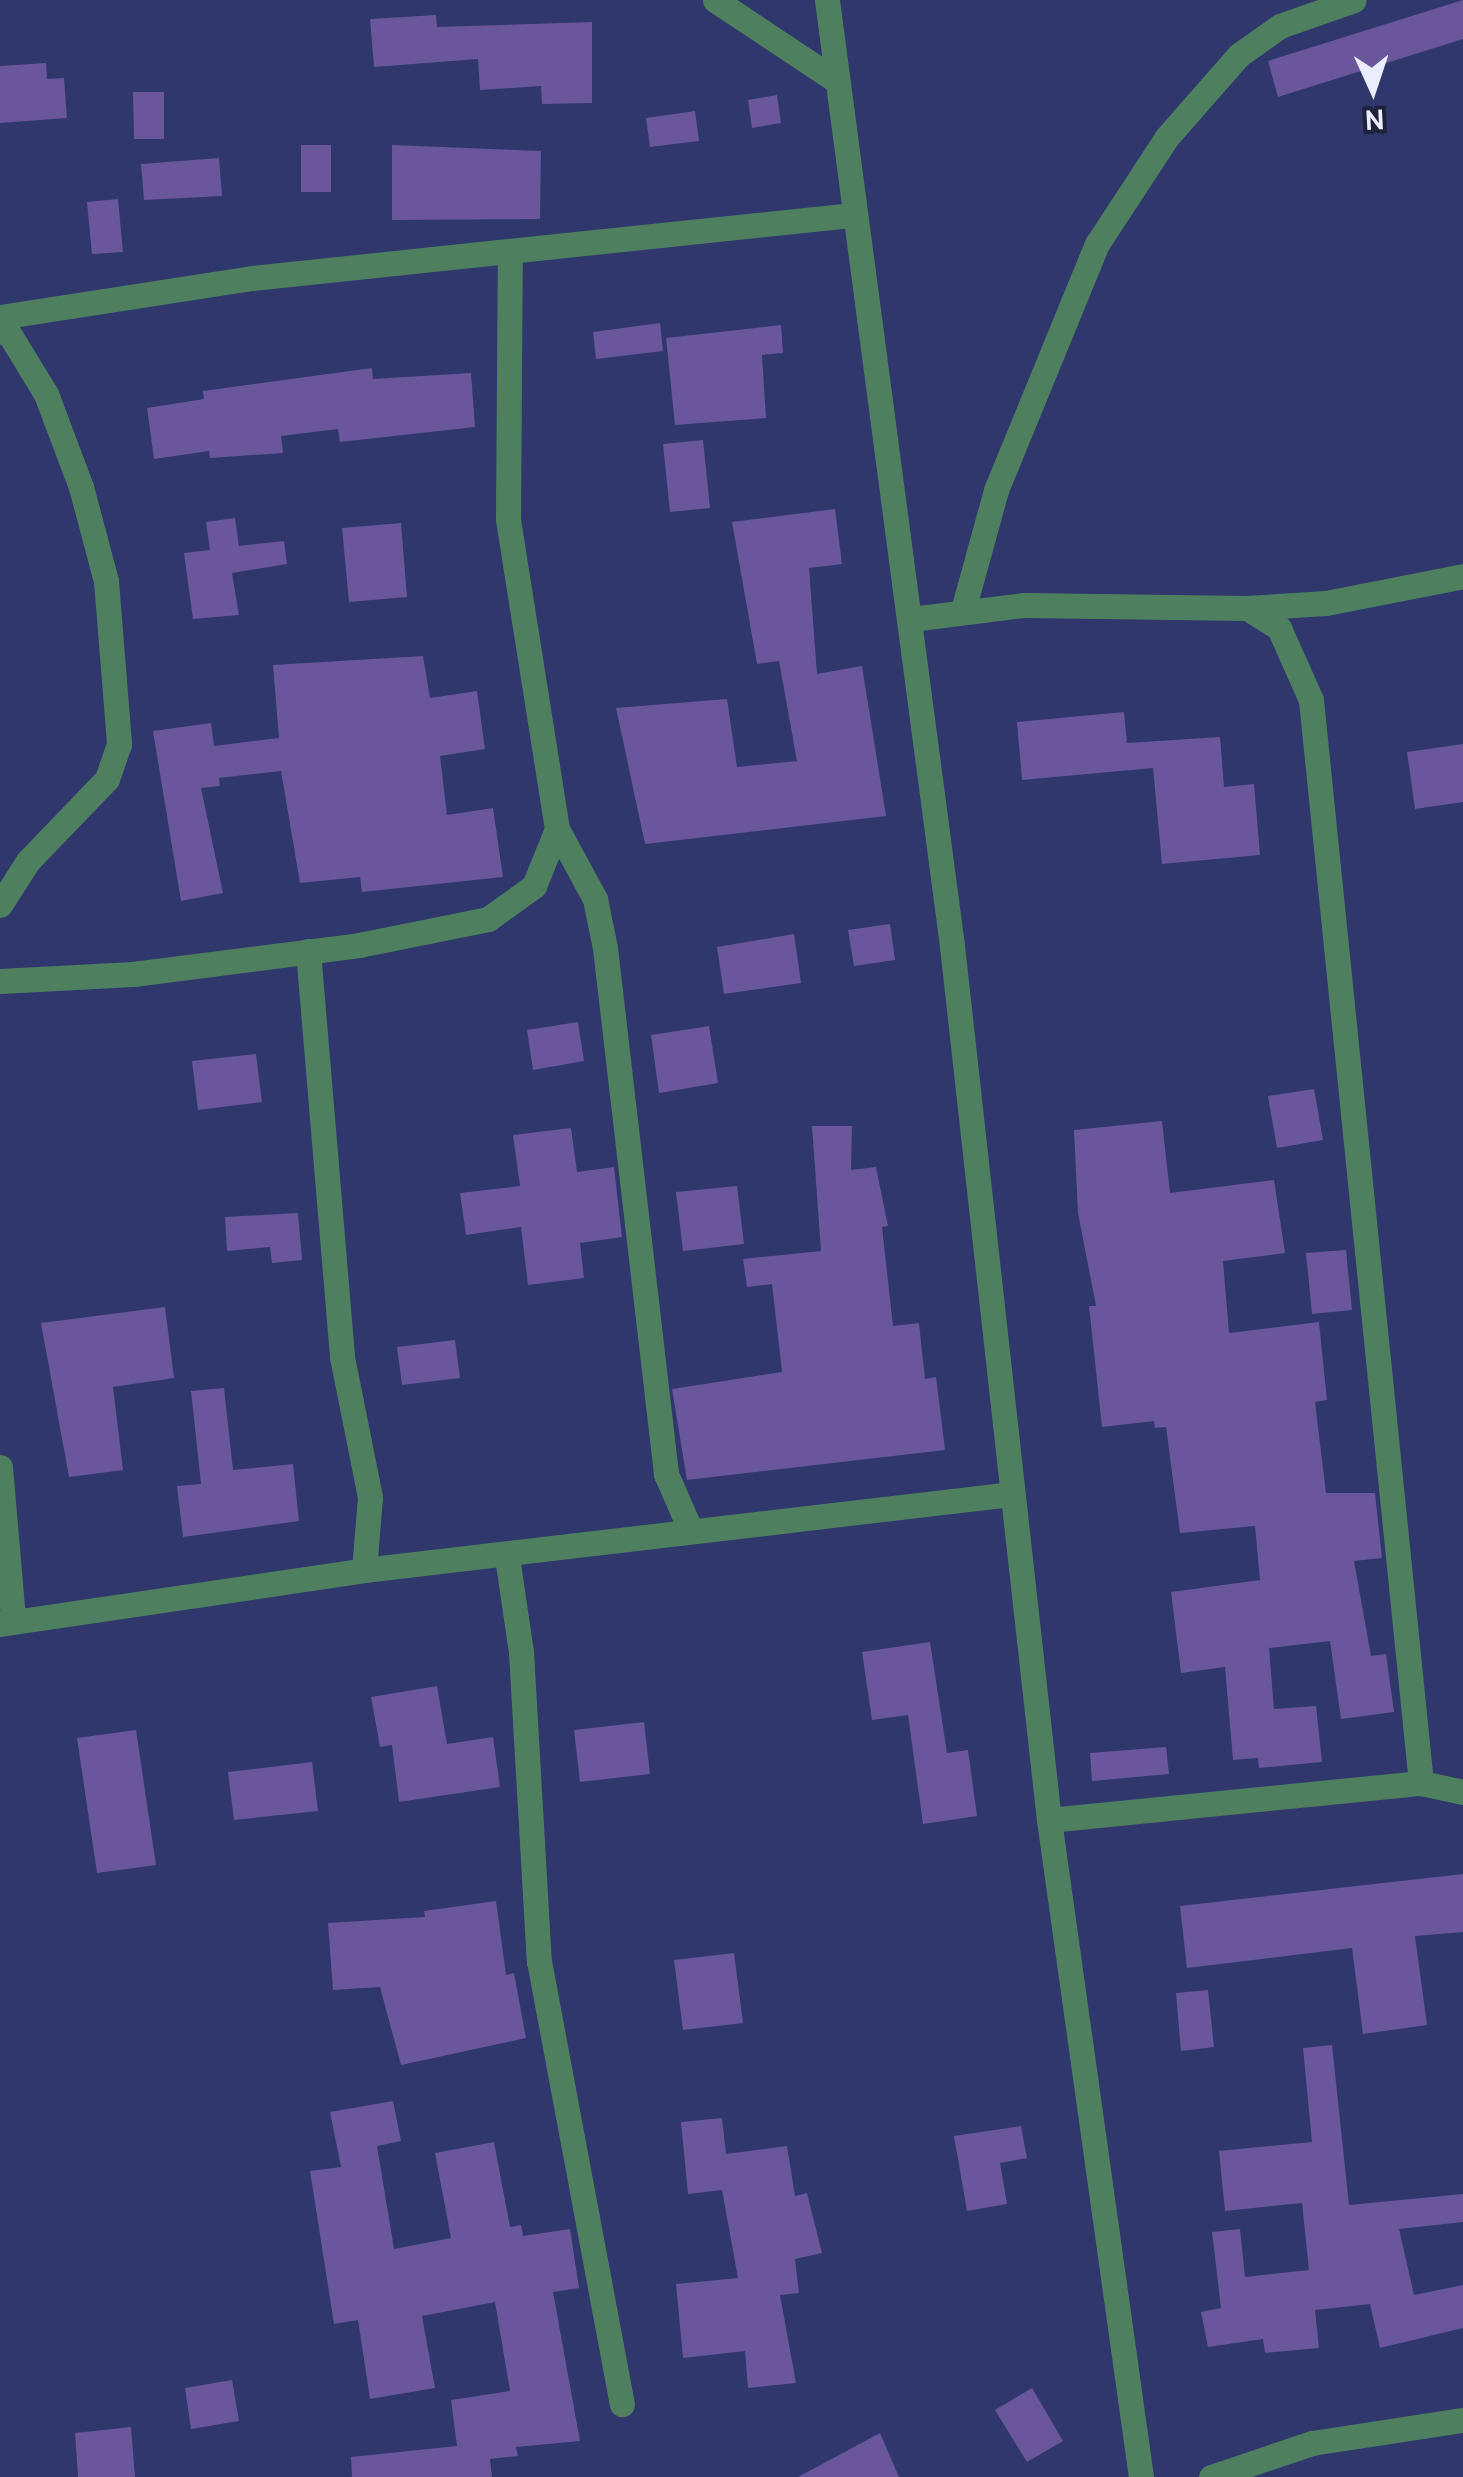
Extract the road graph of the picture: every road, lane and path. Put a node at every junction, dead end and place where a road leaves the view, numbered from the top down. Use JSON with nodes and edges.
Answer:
{"nodes":[{"id":1,"x":715,"y":0,"type":"edge"},
{"id":2,"x":827,"y":0,"type":"edge"},
{"id":3,"x":1354,"y":0,"type":"edge"},
{"id":4,"x":836,"y":81,"type":"junction"},
{"id":5,"x":852,"y":216,"type":"junction"},
{"id":6,"x":510,"y":256,"type":"junction"},
{"id":7,"x":0,"y":318,"type":"edge"},
{"id":8,"x":0,"y":330,"type":"edge"},
{"id":9,"x":1463,"y":576,"type":"edge"},
{"id":10,"x":1247,"y":608,"type":"junction"},
{"id":11,"x":963,"y":610,"type":"junction"},
{"id":12,"x":910,"y":619,"type":"junction"},
{"id":13,"x":557,"y":829,"type":"junction"},
{"id":14,"x":0,"y":905,"type":"edge"},
{"id":15,"x":308,"y":952,"type":"junction"},
{"id":16,"x":0,"y":981,"type":"edge"},
{"id":17,"x":0,"y":1467,"type":"edge"},
{"id":18,"x":1011,"y":1494,"type":"junction"},
{"id":19,"x":690,"y":1529,"type":"junction"},
{"id":20,"x":507,"y":1557,"type":"junction"},
{"id":21,"x":364,"y":1570,"type":"junction"},
{"id":22,"x":7,"y":1622,"type":"edge"},
{"id":23,"x":1421,"y":1783,"type":"junction"},
{"id":24,"x":1463,"y":1792,"type":"edge"},
{"id":25,"x":1049,"y":1820,"type":"junction"},
{"id":26,"x":622,"y":2404,"type":"dead end"},
{"id":27,"x":1463,"y":2420,"type":"edge"},
{"id":28,"x":1141,"y":2477,"type":"edge"},
{"id":29,"x":1210,"y":2477,"type":"edge"}],
"edges":[{"from":1,"to":4,"type":"street"},
{"from":2,"to":4,"type":"street"},
{"from":3,"to":11,"type":"street"},
{"from":4,"to":5,"type":"street"},
{"from":5,"to":6,"type":"street"},
{"from":5,"to":12,"type":"street"},
{"from":6,"to":7,"type":"street"},
{"from":6,"to":13,"type":"street"},
{"from":8,"to":14,"type":"street"},
{"from":9,"to":10,"type":"street"},
{"from":10,"to":11,"type":"street"},
{"from":10,"to":23,"type":"street"},
{"from":11,"to":12,"type":"street"},
{"from":12,"to":18,"type":"street"},
{"from":13,"to":15,"type":"street"},
{"from":13,"to":19,"type":"street"},
{"from":15,"to":16,"type":"street"},
{"from":15,"to":21,"type":"street"},
{"from":17,"to":22,"type":"street"},
{"from":18,"to":19,"type":"street"},
{"from":18,"to":25,"type":"street"},
{"from":19,"to":20,"type":"street"},
{"from":20,"to":21,"type":"street"},
{"from":20,"to":26,"type":"street"},
{"from":21,"to":22,"type":"street"},
{"from":23,"to":24,"type":"street"},
{"from":23,"to":25,"type":"street"},
{"from":25,"to":28,"type":"street"},
{"from":27,"to":29,"type":"street"}]}
